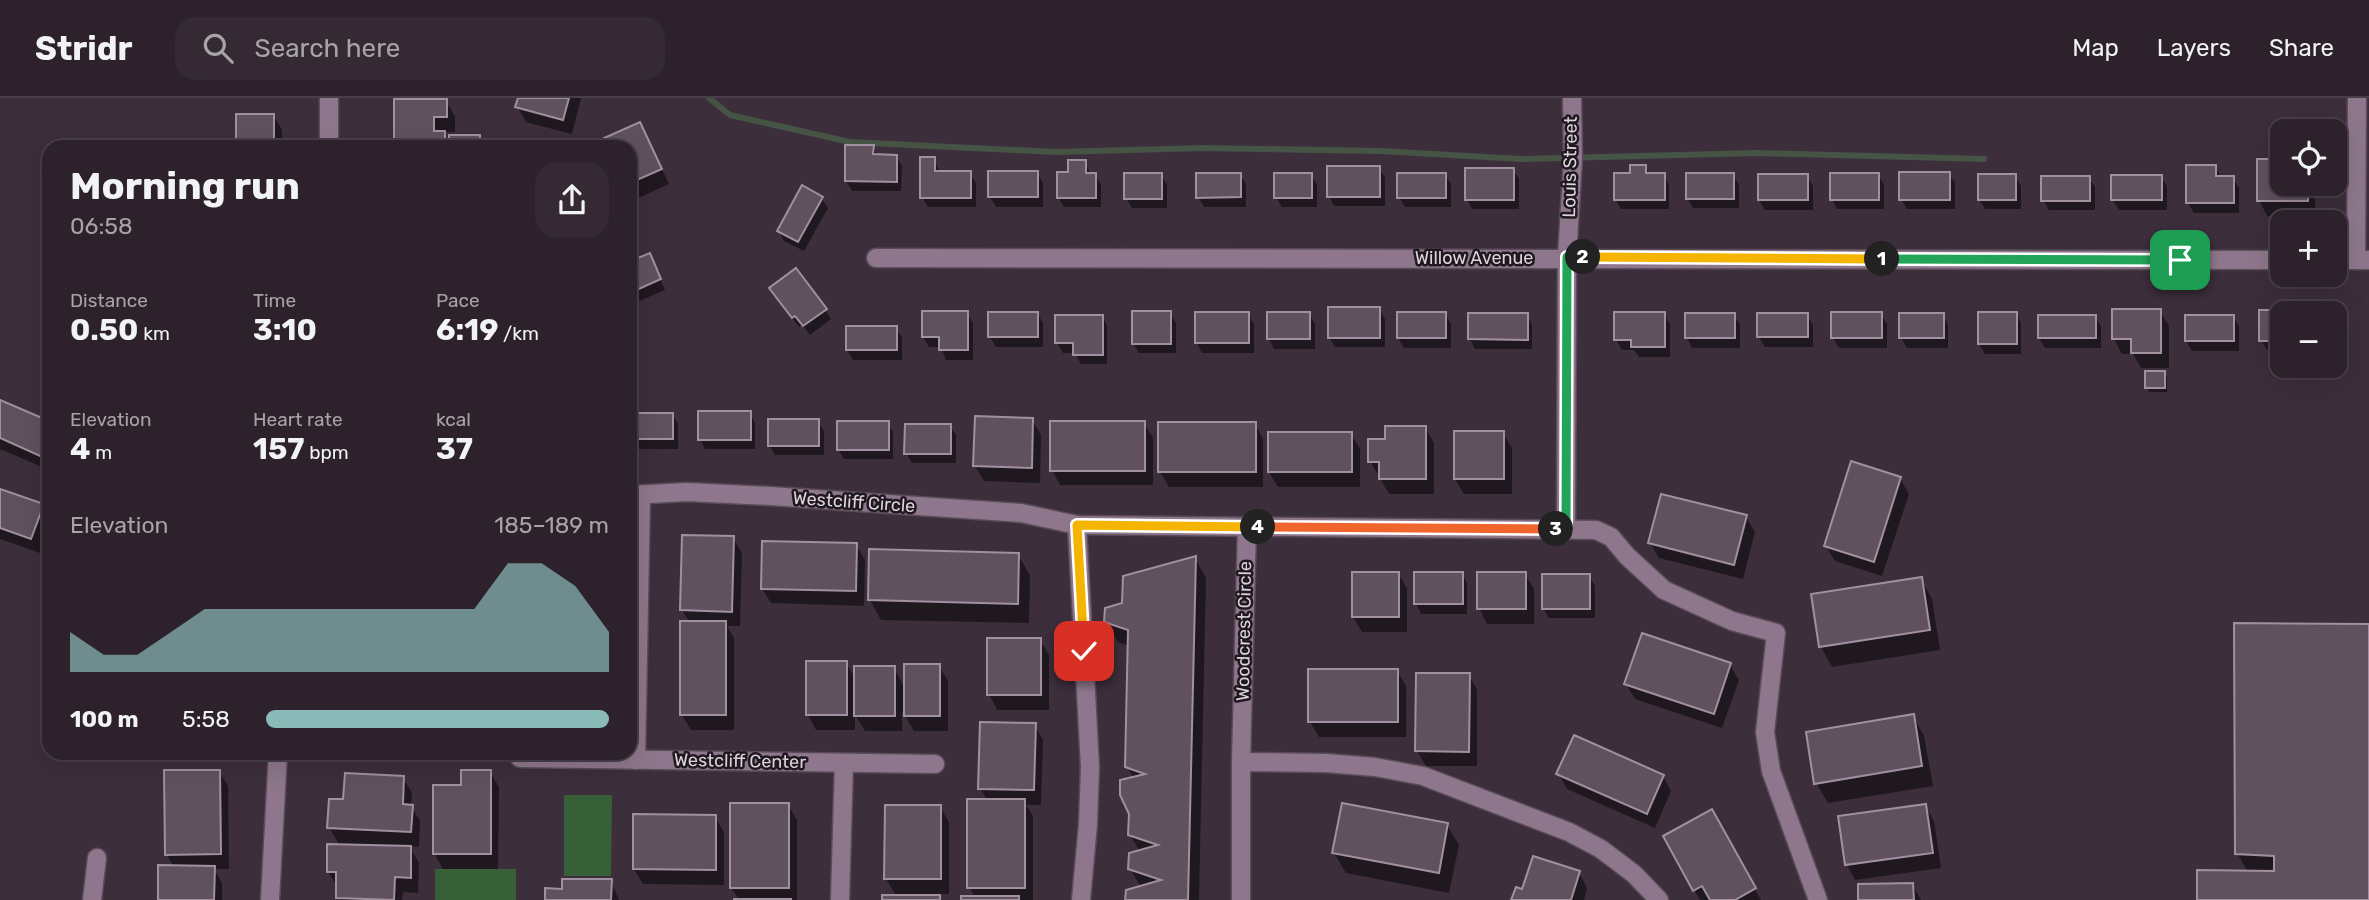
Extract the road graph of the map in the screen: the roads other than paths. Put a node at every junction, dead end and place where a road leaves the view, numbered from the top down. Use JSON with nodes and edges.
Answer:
{"nodes":[{"id":1,"x":329,"y":98,"type":"edge"},
{"id":2,"x":1572,"y":98,"type":"edge"},
{"id":3,"x":2357,"y":98,"type":"edge"},
{"id":4,"x":329,"y":140,"type":"edge"},
{"id":5,"x":1567,"y":257,"type":"junction"},
{"id":6,"x":876,"y":258,"type":"dead end"},
{"id":7,"x":2270,"y":260,"type":"edge"},
{"id":8,"x":2363,"y":260,"type":"edge"},
{"id":9,"x":637,"y":495,"type":"edge"},
{"id":10,"x":1077,"y":525,"type":"junction"},
{"id":11,"x":1247,"y":527,"type":"junction"},
{"id":12,"x":1566,"y":530,"type":"junction"},
{"id":13,"x":278,"y":760,"type":"edge"},
{"id":14,"x":636,"y":760,"type":"edge"},
{"id":15,"x":1241,"y":762,"type":"junction"},
{"id":16,"x":844,"y":763,"type":"junction"},
{"id":17,"x":935,"y":764,"type":"dead end"},
{"id":18,"x":97,"y":858,"type":"dead end"},
{"id":19,"x":92,"y":900,"type":"edge"},
{"id":20,"x":270,"y":900,"type":"edge"},
{"id":21,"x":840,"y":900,"type":"edge"},
{"id":22,"x":1081,"y":900,"type":"edge"},
{"id":23,"x":1241,"y":900,"type":"edge"},
{"id":24,"x":1659,"y":900,"type":"edge"},
{"id":25,"x":1818,"y":900,"type":"edge"}],
"edges":[{"from":1,"to":4,"type":"street"},
{"from":2,"to":5,"type":"street","name":"Louis Street"},
{"from":3,"to":8,"type":"street"},
{"from":5,"to":6,"type":"street","name":"Willow Avenue"},
{"from":5,"to":7,"type":"street","name":"Willow Avenue"},
{"from":5,"to":12,"type":"street","name":"Louis Street"},
{"from":9,"to":10,"type":"street","name":"Westcliff Circle"},
{"from":10,"to":11,"type":"street","name":"Westcliff Circle"},
{"from":10,"to":22,"type":"street"},
{"from":11,"to":12,"type":"street"},
{"from":11,"to":15,"type":"street","name":"Woodcrest Circle"},
{"from":12,"to":25,"type":"street"},
{"from":13,"to":20,"type":"street"},
{"from":14,"to":16,"type":"street","name":"Westcliff Center"},
{"from":15,"to":23,"type":"street","name":"Woodcrest Circle"},
{"from":15,"to":24,"type":"street"},
{"from":16,"to":17,"type":"street","name":"Westcliff Center"},
{"from":16,"to":21,"type":"street"},
{"from":18,"to":19,"type":"street"}]}
